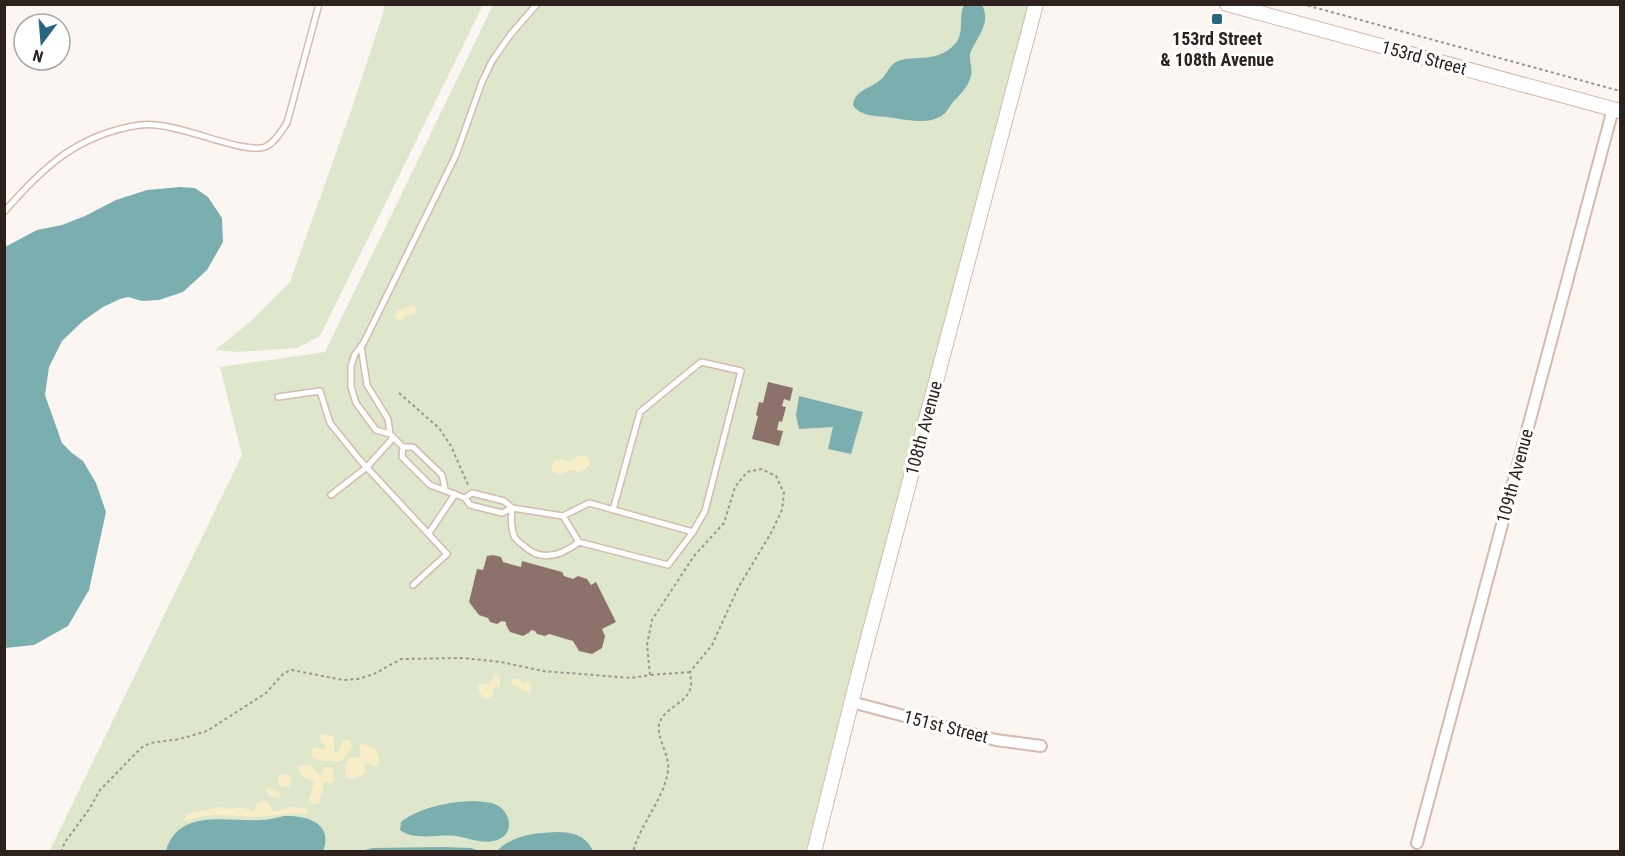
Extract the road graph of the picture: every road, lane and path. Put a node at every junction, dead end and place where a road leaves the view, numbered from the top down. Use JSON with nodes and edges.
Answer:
{"nodes":[{"id":1,"x":319,"y":4,"type":"edge"},
{"id":2,"x":537,"y":4,"type":"edge"},
{"id":3,"x":1036,"y":4,"type":"edge"},
{"id":4,"x":1227,"y":4,"type":"edge"},
{"id":5,"x":1302,"y":4,"type":"edge"},
{"id":6,"x":1620,"y":91,"type":"edge"},
{"id":7,"x":1616,"y":110,"type":"edge"},
{"id":8,"x":4,"y":212,"type":"edge"},
{"id":9,"x":361,"y":346,"type":"junction"},
{"id":10,"x":399,"y":393,"type":"dead end"},
{"id":11,"x":278,"y":397,"type":"dead end"},
{"id":12,"x":392,"y":436,"type":"junction"},
{"id":13,"x":403,"y":447,"type":"junction"},
{"id":14,"x":367,"y":467,"type":"junction"},
{"id":15,"x":445,"y":489,"type":"junction"},
{"id":16,"x":472,"y":493,"type":"junction"},
{"id":17,"x":455,"y":494,"type":"junction"},
{"id":18,"x":332,"y":495,"type":"dead end"},
{"id":19,"x":465,"y":498,"type":"junction"},
{"id":20,"x":512,"y":508,"type":"junction"},
{"id":21,"x":613,"y":510,"type":"junction"},
{"id":22,"x":564,"y":516,"type":"junction"},
{"id":23,"x":693,"y":532,"type":"junction"},
{"id":24,"x":429,"y":533,"type":"junction"},
{"id":25,"x":579,"y":542,"type":"junction"},
{"id":26,"x":413,"y":585,"type":"dead end"},
{"id":27,"x":690,"y":672,"type":"junction"},
{"id":28,"x":650,"y":675,"type":"junction"},
{"id":29,"x":851,"y":702,"type":"junction"},
{"id":30,"x":1041,"y":746,"type":"dead end"},
{"id":31,"x":1418,"y":843,"type":"dead end"},
{"id":32,"x":61,"y":852,"type":"edge"},
{"id":33,"x":633,"y":852,"type":"edge"},
{"id":34,"x":814,"y":852,"type":"edge"}],
"edges":[{"from":1,"to":8,"type":"lane"},
{"from":2,"to":9,"type":"lane"},
{"from":3,"to":29,"type":"street","name":"108th Avenue"},
{"from":4,"to":7,"type":"street","name":"153rd Street"},
{"from":5,"to":6,"type":"path"},
{"from":7,"to":31,"type":"street","name":"109th Avenue"},
{"from":9,"to":12,"type":"lane"},
{"from":9,"to":12,"type":"lane"},
{"from":10,"to":16,"type":"path"},
{"from":11,"to":14,"type":"lane"},
{"from":12,"to":13,"type":"lane"},
{"from":12,"to":14,"type":"lane"},
{"from":13,"to":15,"type":"lane"},
{"from":13,"to":15,"type":"lane"},
{"from":14,"to":18,"type":"lane"},
{"from":14,"to":24,"type":"lane"},
{"from":15,"to":17,"type":"lane"},
{"from":16,"to":19,"type":"lane"},
{"from":16,"to":20,"type":"lane"},
{"from":17,"to":19,"type":"lane"},
{"from":17,"to":24,"type":"lane"},
{"from":19,"to":20,"type":"lane"},
{"from":20,"to":22,"type":"lane"},
{"from":20,"to":25,"type":"lane"},
{"from":21,"to":22,"type":"lane"},
{"from":21,"to":23,"type":"lane"},
{"from":21,"to":23,"type":"lane"},
{"from":22,"to":25,"type":"lane"},
{"from":23,"to":25,"type":"lane"},
{"from":24,"to":26,"type":"lane"},
{"from":27,"to":28,"type":"path"},
{"from":27,"to":28,"type":"path"},
{"from":27,"to":33,"type":"path"},
{"from":28,"to":32,"type":"path"},
{"from":29,"to":30,"type":"street","name":"151st Street"},
{"from":29,"to":34,"type":"street","name":"108th Avenue"}]}
